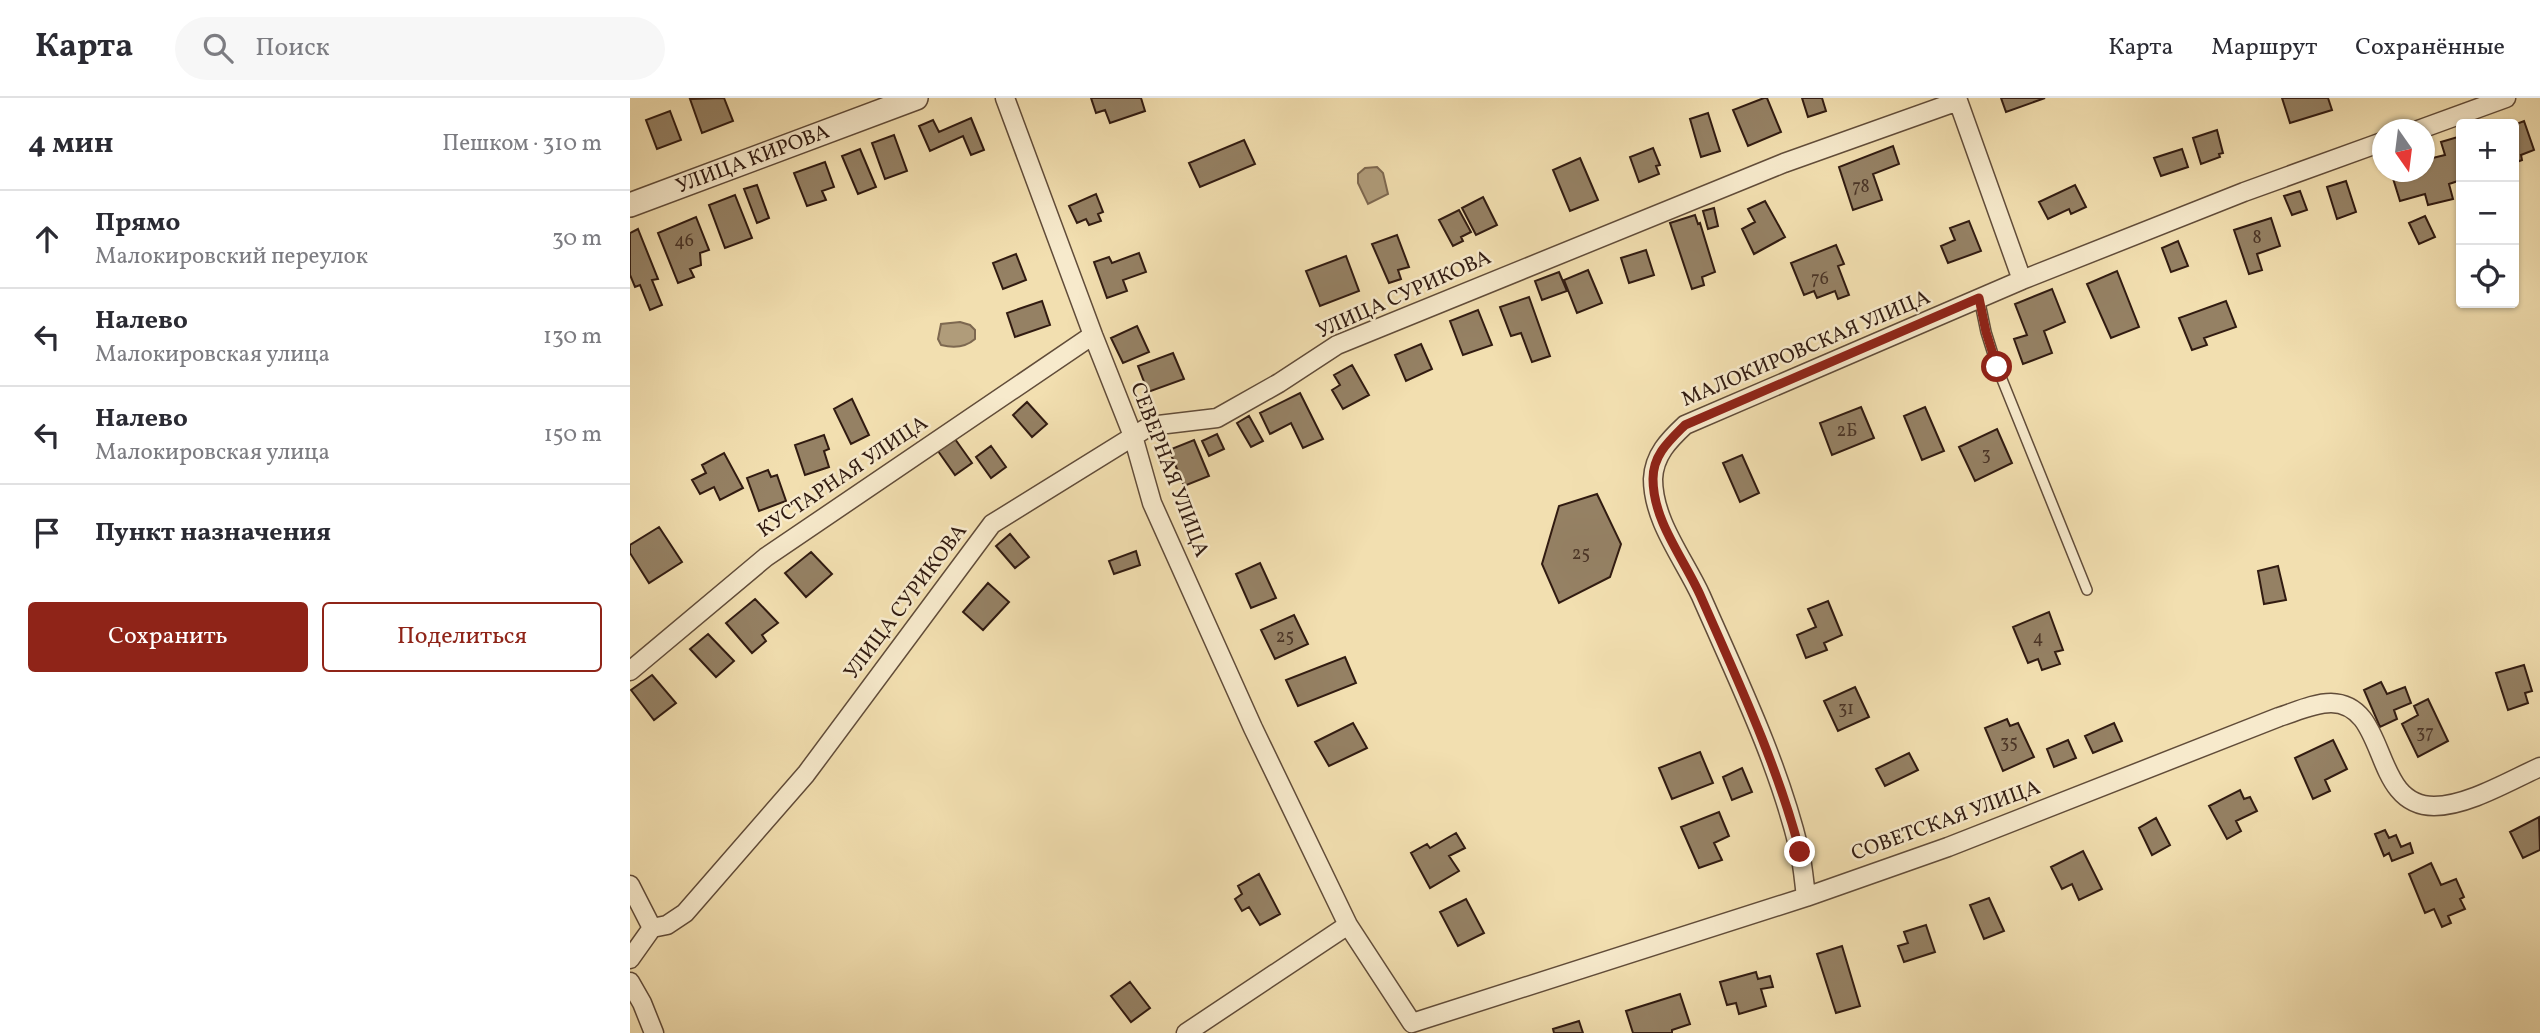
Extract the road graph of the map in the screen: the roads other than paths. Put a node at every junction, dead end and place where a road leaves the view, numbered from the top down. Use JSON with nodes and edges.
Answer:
{"nodes":[{"id":1,"x":915,"y":98,"type":"edge"},
{"id":2,"x":1005,"y":98,"type":"edge"},
{"id":3,"x":2506,"y":98,"type":"edge"},
{"id":4,"x":1958,"y":99,"type":"edge"},
{"id":5,"x":2435,"y":124,"type":"edge"},
{"id":6,"x":2372,"y":146,"type":"edge"},
{"id":7,"x":630,"y":205,"type":"edge"},
{"id":8,"x":2022,"y":280,"type":"junction"},
{"id":9,"x":1979,"y":298,"type":"junction"},
{"id":10,"x":1093,"y":335,"type":"junction"},
{"id":11,"x":1133,"y":436,"type":"junction"},
{"id":12,"x":2088,"y":590,"type":"dead end"},
{"id":13,"x":630,"y":671,"type":"edge"},
{"id":14,"x":2540,"y":767,"type":"edge"},
{"id":15,"x":630,"y":885,"type":"edge"},
{"id":16,"x":1806,"y":897,"type":"junction"},
{"id":17,"x":1348,"y":925,"type":"junction"},
{"id":18,"x":652,"y":928,"type":"junction"},
{"id":19,"x":630,"y":959,"type":"edge"},
{"id":20,"x":630,"y":982,"type":"edge"},
{"id":21,"x":1414,"y":1028,"type":"edge"},
{"id":22,"x":654,"y":1033,"type":"edge"},
{"id":23,"x":1186,"y":1033,"type":"edge"}],
"edges":[{"from":1,"to":7,"type":"street","name":"УЛИЦА КИРОВА"},
{"from":2,"to":10,"type":"street","name":"СЕВЕРНАЯ УЛИЦА"},
{"from":3,"to":5,"type":"street"},
{"from":4,"to":8,"type":"street"},
{"from":4,"to":11,"type":"street","name":"УЛИЦА СУРИКОВА"},
{"from":6,"to":8,"type":"street","name":"МАЛОКИРОВСКАЯ УЛИЦА"},
{"from":8,"to":9,"type":"street","name":"МАЛОКИРОВСКАЯ УЛИЦА"},
{"from":9,"to":12,"type":"lane"},
{"from":9,"to":16,"type":"street","name":"МАЛОКИРОВСКАЯ УЛИЦА"},
{"from":10,"to":11,"type":"street","name":"СЕВЕРНАЯ УЛИЦА"},
{"from":10,"to":13,"type":"street","name":"КУСТАРНАЯ УЛИЦА"},
{"from":11,"to":17,"type":"street","name":"СЕВЕРНАЯ УЛИЦА"},
{"from":11,"to":18,"type":"street","name":"УЛИЦА СУРИКОВА"},
{"from":14,"to":16,"type":"street","name":"СОВЕТСКАЯ УЛИЦА"},
{"from":15,"to":18,"type":"street"},
{"from":16,"to":21,"type":"street","name":"СОВЕТСКАЯ УЛИЦА"},
{"from":17,"to":21,"type":"street","name":"СОВЕТСКАЯ УЛИЦА"},
{"from":17,"to":23,"type":"street"},
{"from":18,"to":19,"type":"street"},
{"from":20,"to":22,"type":"street"}]}
